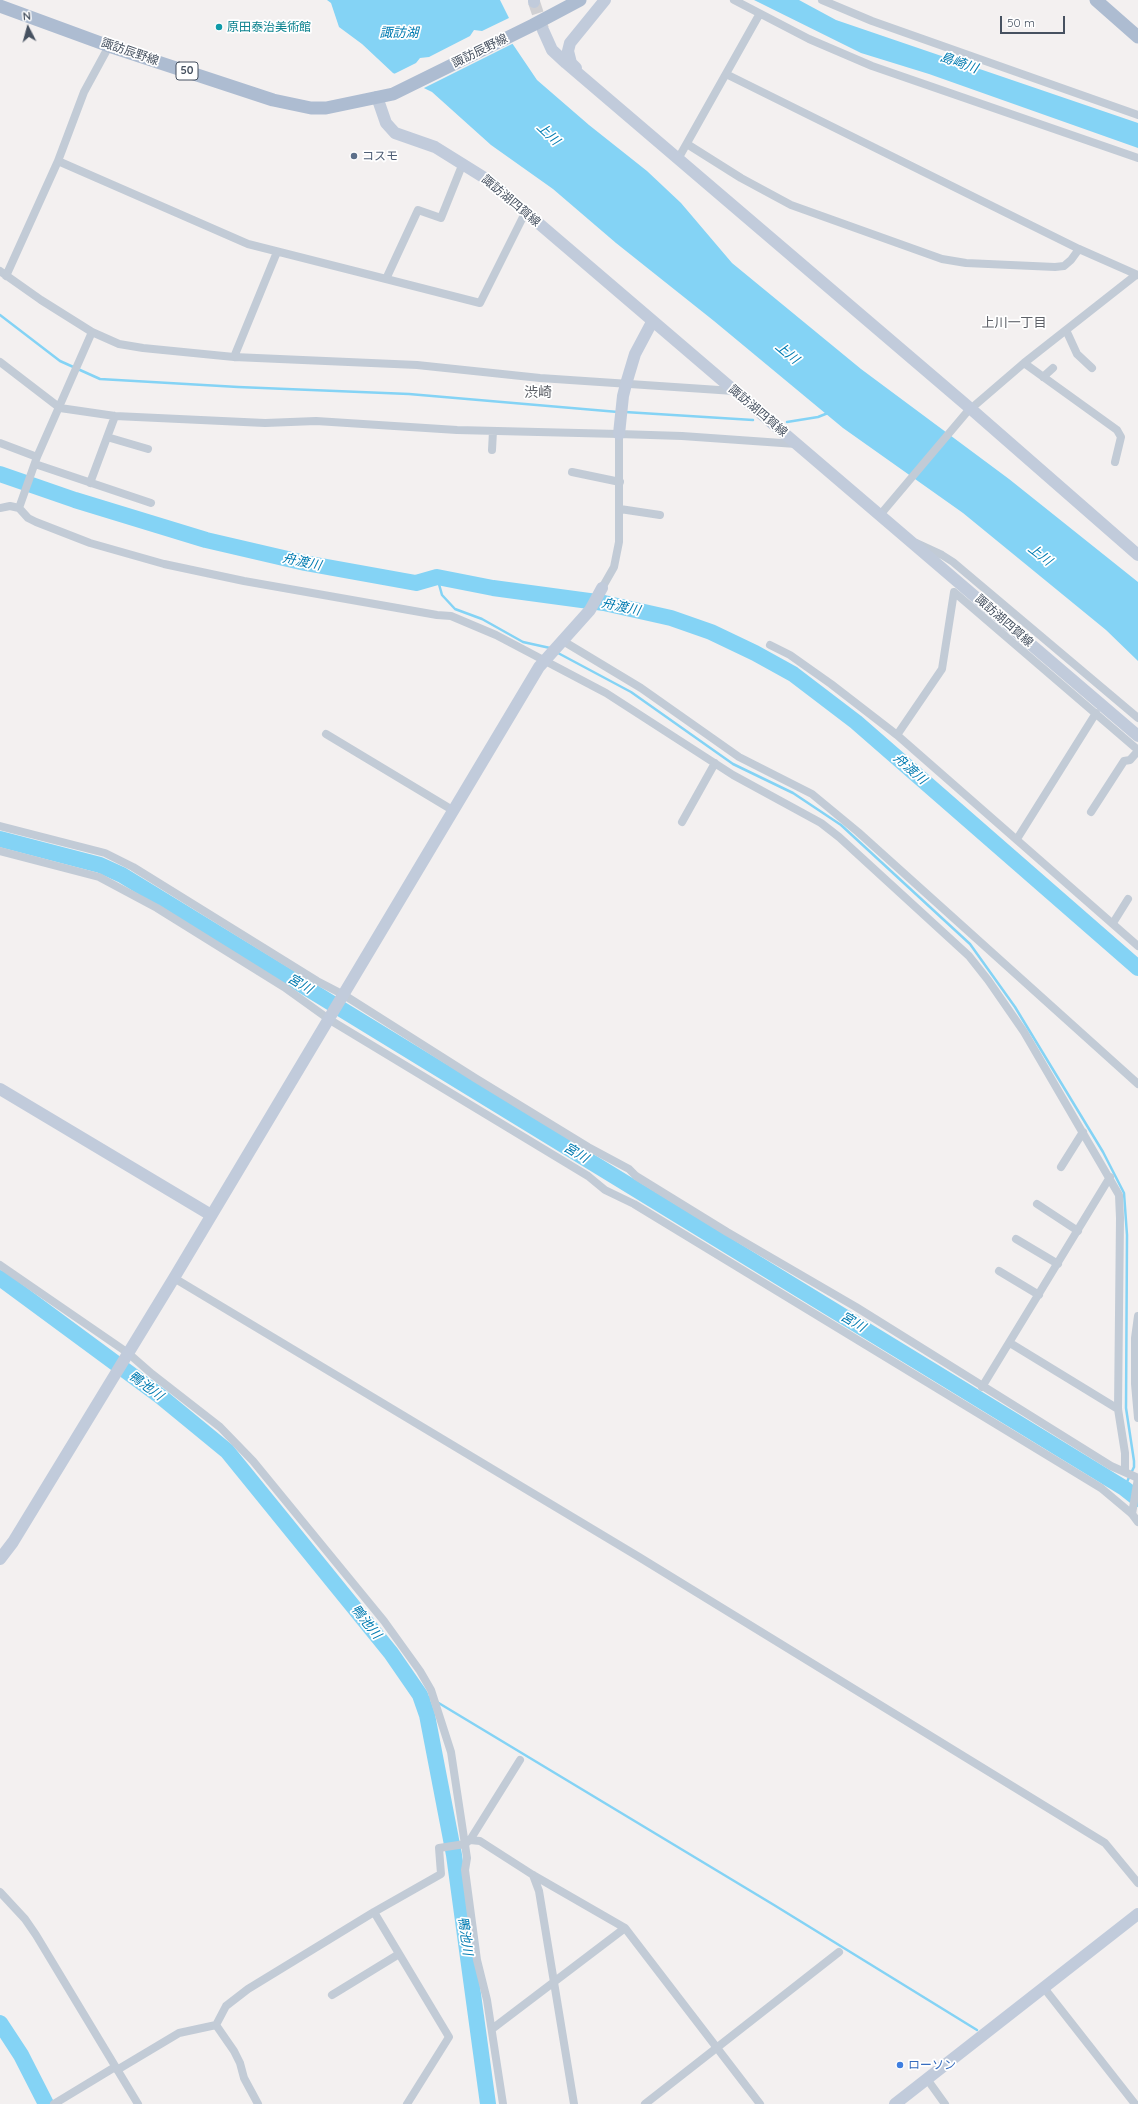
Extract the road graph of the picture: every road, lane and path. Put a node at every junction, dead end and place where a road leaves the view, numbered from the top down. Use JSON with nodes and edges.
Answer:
{"nodes":[{"id":1,"x":564,"y":0,"type":"edge"},
{"id":2,"x":580,"y":0,"type":"edge"},
{"id":3,"x":605,"y":0,"type":"edge"},
{"id":4,"x":734,"y":0,"type":"edge"},
{"id":5,"x":822,"y":0,"type":"edge"},
{"id":6,"x":1096,"y":0,"type":"edge"},
{"id":7,"x":0,"y":6,"type":"edge"},
{"id":8,"x":759,"y":14,"type":"junction"},
{"id":9,"x":534,"y":25,"type":"junction"},
{"id":10,"x":1138,"y":37,"type":"edge"},
{"id":11,"x":109,"y":46,"type":"junction"},
{"id":12,"x":726,"y":74,"type":"junction"},
{"id":13,"x":582,"y":75,"type":"junction"},
{"id":14,"x":386,"y":94,"type":"junction"},
{"id":15,"x":1138,"y":115,"type":"edge"},
{"id":16,"x":687,"y":144,"type":"junction"},
{"id":17,"x":1138,"y":158,"type":"edge"},
{"id":18,"x":678,"y":159,"type":"junction"},
{"id":19,"x":58,"y":161,"type":"junction"},
{"id":20,"x":463,"y":163,"type":"junction"},
{"id":21,"x":525,"y":213,"type":"junction"},
{"id":22,"x":1079,"y":249,"type":"junction"},
{"id":23,"x":277,"y":252,"type":"junction"},
{"id":24,"x":3,"y":273,"type":"edge"},
{"id":25,"x":1137,"y":275,"type":"edge"},
{"id":26,"x":386,"y":279,"type":"junction"},
{"id":27,"x":652,"y":322,"type":"junction"},
{"id":28,"x":1066,"y":330,"type":"junction"},
{"id":29,"x":92,"y":332,"type":"junction"},
{"id":30,"x":234,"y":357,"type":"junction"},
{"id":31,"x":0,"y":362,"type":"edge"},
{"id":32,"x":1024,"y":363,"type":"junction"},
{"id":33,"x":1053,"y":368,"type":"dead end"},
{"id":34,"x":1092,"y":368,"type":"dead end"},
{"id":35,"x":1043,"y":377,"type":"junction"},
{"id":36,"x":626,"y":384,"type":"junction"},
{"id":37,"x":734,"y":391,"type":"junction"},
{"id":38,"x":60,"y":408,"type":"junction"},
{"id":39,"x":969,"y":410,"type":"junction"},
{"id":40,"x":115,"y":416,"type":"junction"},
{"id":41,"x":493,"y":431,"type":"junction"},
{"id":42,"x":619,"y":434,"type":"junction"},
{"id":43,"x":107,"y":437,"type":"junction"},
{"id":44,"x":0,"y":443,"type":"edge"},
{"id":45,"x":796,"y":444,"type":"junction"},
{"id":46,"x":148,"y":450,"type":"dead end"},
{"id":47,"x":492,"y":450,"type":"dead end"},
{"id":48,"x":1115,"y":462,"type":"dead end"},
{"id":49,"x":36,"y":463,"type":"junction"},
{"id":50,"x":572,"y":472,"type":"dead end"},
{"id":51,"x":620,"y":482,"type":"junction"},
{"id":52,"x":90,"y":483,"type":"junction"},
{"id":53,"x":151,"y":503,"type":"dead end"},
{"id":54,"x":20,"y":506,"type":"junction"},
{"id":55,"x":0,"y":508,"type":"edge"},
{"id":56,"x":620,"y":509,"type":"junction"},
{"id":57,"x":881,"y":512,"type":"junction"},
{"id":58,"x":660,"y":515,"type":"dead end"},
{"id":59,"x":912,"y":542,"type":"junction"},
{"id":60,"x":1138,"y":555,"type":"edge"},
{"id":61,"x":602,"y":588,"type":"joint"},
{"id":62,"x":563,"y":641,"type":"junction"},
{"id":63,"x":770,"y":645,"type":"dead end"},
{"id":64,"x":545,"y":660,"type":"junction"},
{"id":65,"x":1096,"y":713,"type":"junction"},
{"id":66,"x":1138,"y":718,"type":"edge"},
{"id":67,"x":326,"y":734,"type":"dead end"},
{"id":68,"x":897,"y":735,"type":"junction"},
{"id":69,"x":1138,"y":736,"type":"edge"},
{"id":70,"x":1138,"y":750,"type":"edge"},
{"id":71,"x":715,"y":763,"type":"junction"},
{"id":72,"x":454,"y":811,"type":"junction"},
{"id":73,"x":1091,"y":812,"type":"dead end"},
{"id":74,"x":682,"y":822,"type":"dead end"},
{"id":75,"x":0,"y":826,"type":"edge"},
{"id":76,"x":1016,"y":839,"type":"junction"},
{"id":77,"x":0,"y":851,"type":"edge"},
{"id":78,"x":1128,"y":899,"type":"dead end"},
{"id":79,"x":1113,"y":923,"type":"junction"},
{"id":80,"x":1138,"y":946,"type":"edge"},
{"id":81,"x":344,"y":996,"type":"junction"},
{"id":82,"x":331,"y":1018,"type":"junction"},
{"id":83,"x":1138,"y":1084,"type":"edge"},
{"id":84,"x":0,"y":1089,"type":"edge"},
{"id":85,"x":1083,"y":1132,"type":"junction"},
{"id":86,"x":1061,"y":1167,"type":"dead end"},
{"id":87,"x":1110,"y":1177,"type":"junction"},
{"id":88,"x":1037,"y":1204,"type":"dead end"},
{"id":89,"x":211,"y":1215,"type":"junction"},
{"id":90,"x":1078,"y":1231,"type":"junction"},
{"id":91,"x":1016,"y":1239,"type":"dead end"},
{"id":92,"x":1058,"y":1264,"type":"junction"},
{"id":93,"x":0,"y":1265,"type":"edge"},
{"id":94,"x":999,"y":1271,"type":"dead end"},
{"id":95,"x":174,"y":1278,"type":"junction"},
{"id":96,"x":1039,"y":1295,"type":"junction"},
{"id":97,"x":1138,"y":1316,"type":"edge"},
{"id":98,"x":1010,"y":1343,"type":"junction"},
{"id":99,"x":128,"y":1354,"type":"junction"},
{"id":100,"x":1136,"y":1385,"type":"edge"},
{"id":101,"x":982,"y":1387,"type":"junction"},
{"id":102,"x":1118,"y":1408,"type":"junction"},
{"id":103,"x":1138,"y":1418,"type":"edge"},
{"id":104,"x":1124,"y":1472,"type":"junction"},
{"id":105,"x":1138,"y":1480,"type":"edge"},
{"id":106,"x":1133,"y":1511,"type":"junction"},
{"id":107,"x":1138,"y":1522,"type":"edge"},
{"id":108,"x":0,"y":1559,"type":"edge"},
{"id":109,"x":520,"y":1760,"type":"dead end"},
{"id":110,"x":467,"y":1842,"type":"junction"},
{"id":111,"x":533,"y":1875,"type":"junction"},
{"id":112,"x":1138,"y":1883,"type":"edge"},
{"id":113,"x":0,"y":1892,"type":"edge"},
{"id":114,"x":374,"y":1912,"type":"junction"},
{"id":115,"x":1138,"y":1914,"type":"edge"},
{"id":116,"x":625,"y":1928,"type":"junction"},
{"id":117,"x":839,"y":1952,"type":"dead end"},
{"id":118,"x":399,"y":1954,"type":"junction"},
{"id":119,"x":554,"y":1982,"type":"junction"},
{"id":120,"x":1044,"y":1988,"type":"junction"},
{"id":121,"x":332,"y":1995,"type":"dead end"},
{"id":122,"x":216,"y":2025,"type":"junction"},
{"id":123,"x":492,"y":2030,"type":"junction"},
{"id":124,"x":716,"y":2048,"type":"junction"},
{"id":125,"x":116,"y":2068,"type":"junction"},
{"id":126,"x":927,"y":2079,"type":"junction"},
{"id":127,"x":54,"y":2104,"type":"edge"},
{"id":128,"x":138,"y":2104,"type":"edge"},
{"id":129,"x":258,"y":2104,"type":"edge"},
{"id":130,"x":407,"y":2104,"type":"edge"},
{"id":131,"x":503,"y":2104,"type":"edge"},
{"id":132,"x":574,"y":2104,"type":"edge"},
{"id":133,"x":645,"y":2104,"type":"edge"},
{"id":134,"x":760,"y":2104,"type":"edge"},
{"id":135,"x":895,"y":2104,"type":"edge"},
{"id":136,"x":945,"y":2104,"type":"edge"},
{"id":137,"x":1135,"y":2104,"type":"edge"}],
"edges":[{"from":1,"to":9,"type":"main road","name":"諏訪辰野線","number":"50"},
{"from":2,"to":9,"type":"main road","name":"諏訪辰野線","number":"50"},
{"from":3,"to":13,"type":"street"},
{"from":4,"to":8,"type":"street"},
{"from":5,"to":15,"type":"street"},
{"from":6,"to":10,"type":"main road"},
{"from":7,"to":11,"type":"main road","name":"諏訪辰野線","number":"50"},
{"from":8,"to":12,"type":"street"},
{"from":8,"to":17,"type":"street"},
{"from":9,"to":13,"type":"street"},
{"from":9,"to":14,"type":"main road","name":"諏訪辰野線","number":"50"},
{"from":11,"to":14,"type":"main road","name":"諏訪辰野線","number":"50"},
{"from":11,"to":19,"type":"street"},
{"from":12,"to":16,"type":"street"},
{"from":12,"to":22,"type":"street"},
{"from":13,"to":18,"type":"street"},
{"from":14,"to":20,"type":"street","name":"諏訪湖四賀線"},
{"from":16,"to":18,"type":"street"},
{"from":16,"to":22,"type":"street"},
{"from":18,"to":39,"type":"street"},
{"from":19,"to":23,"type":"street"},
{"from":19,"to":24,"type":"street"},
{"from":20,"to":21,"type":"street","name":"諏訪湖四賀線"},
{"from":20,"to":26,"type":"street"},
{"from":21,"to":26,"type":"street"},
{"from":21,"to":27,"type":"street","name":"諏訪湖四賀線"},
{"from":22,"to":25,"type":"street"},
{"from":23,"to":26,"type":"street"},
{"from":23,"to":30,"type":"street"},
{"from":24,"to":29,"type":"street"},
{"from":25,"to":28,"type":"street"},
{"from":27,"to":36,"type":"street"},
{"from":27,"to":37,"type":"street","name":"諏訪湖四賀線"},
{"from":28,"to":32,"type":"street"},
{"from":28,"to":34,"type":"street"},
{"from":29,"to":30,"type":"street"},
{"from":29,"to":38,"type":"street"},
{"from":30,"to":36,"type":"street"},
{"from":31,"to":38,"type":"street"},
{"from":32,"to":35,"type":"street"},
{"from":32,"to":39,"type":"street"},
{"from":33,"to":35,"type":"street"},
{"from":35,"to":48,"type":"street"},
{"from":36,"to":37,"type":"street"},
{"from":36,"to":42,"type":"street"},
{"from":37,"to":45,"type":"street","name":"諏訪湖四賀線"},
{"from":38,"to":40,"type":"street"},
{"from":38,"to":49,"type":"street"},
{"from":39,"to":57,"type":"street"},
{"from":39,"to":60,"type":"street"},
{"from":40,"to":41,"type":"street"},
{"from":40,"to":43,"type":"street"},
{"from":41,"to":42,"type":"street"},
{"from":41,"to":47,"type":"street"},
{"from":42,"to":45,"type":"street"},
{"from":42,"to":51,"type":"street"},
{"from":43,"to":46,"type":"street"},
{"from":43,"to":52,"type":"street"},
{"from":44,"to":49,"type":"street"},
{"from":45,"to":57,"type":"street","name":"諏訪湖四賀線"},
{"from":49,"to":52,"type":"street"},
{"from":49,"to":54,"type":"street"},
{"from":50,"to":51,"type":"street"},
{"from":51,"to":56,"type":"street"},
{"from":52,"to":53,"type":"street"},
{"from":54,"to":55,"type":"street"},
{"from":54,"to":64,"type":"street"},
{"from":56,"to":58,"type":"street"},
{"from":56,"to":61,"type":"street"},
{"from":57,"to":59,"type":"street","name":"諏訪湖四賀線"},
{"from":59,"to":66,"type":"street"},
{"from":59,"to":69,"type":"street","name":"諏訪湖四賀線"},
{"from":61,"to":62,"type":"street"},
{"from":62,"to":64,"type":"street"},
{"from":62,"to":83,"type":"street"},
{"from":63,"to":68,"type":"street"},
{"from":64,"to":71,"type":"street"},
{"from":64,"to":72,"type":"street"},
{"from":65,"to":68,"type":"street"},
{"from":65,"to":70,"type":"street"},
{"from":65,"to":76,"type":"street"},
{"from":67,"to":72,"type":"street"},
{"from":68,"to":76,"type":"street"},
{"from":70,"to":73,"type":"street"},
{"from":71,"to":74,"type":"street"},
{"from":71,"to":85,"type":"street"},
{"from":72,"to":81,"type":"street"},
{"from":75,"to":81,"type":"street"},
{"from":76,"to":79,"type":"street"},
{"from":77,"to":82,"type":"street"},
{"from":78,"to":79,"type":"street"},
{"from":79,"to":80,"type":"street"},
{"from":81,"to":82,"type":"street"},
{"from":81,"to":101,"type":"street"},
{"from":82,"to":89,"type":"street"},
{"from":82,"to":106,"type":"street"},
{"from":84,"to":89,"type":"street"},
{"from":85,"to":86,"type":"street"},
{"from":85,"to":87,"type":"street"},
{"from":87,"to":90,"type":"street"},
{"from":87,"to":102,"type":"street"},
{"from":88,"to":90,"type":"street"},
{"from":89,"to":95,"type":"street"},
{"from":90,"to":92,"type":"street"},
{"from":91,"to":92,"type":"street"},
{"from":92,"to":96,"type":"street"},
{"from":93,"to":99,"type":"street"},
{"from":94,"to":96,"type":"street"},
{"from":95,"to":99,"type":"street"},
{"from":95,"to":112,"type":"street"},
{"from":96,"to":98,"type":"street"},
{"from":97,"to":100,"type":"street"},
{"from":98,"to":101,"type":"street"},
{"from":98,"to":102,"type":"street"},
{"from":99,"to":108,"type":"street"},
{"from":99,"to":110,"type":"street"},
{"from":100,"to":103,"type":"street"},
{"from":101,"to":104,"type":"street"},
{"from":102,"to":104,"type":"street"},
{"from":104,"to":105,"type":"street"},
{"from":105,"to":106,"type":"street"},
{"from":106,"to":107,"type":"street"},
{"from":109,"to":110,"type":"street"},
{"from":110,"to":111,"type":"street"},
{"from":110,"to":114,"type":"street"},
{"from":110,"to":123,"type":"street"},
{"from":111,"to":116,"type":"street"},
{"from":111,"to":119,"type":"street"},
{"from":113,"to":125,"type":"street"},
{"from":114,"to":118,"type":"street"},
{"from":114,"to":122,"type":"street"},
{"from":115,"to":120,"type":"street"},
{"from":116,"to":119,"type":"street"},
{"from":116,"to":124,"type":"street"},
{"from":117,"to":124,"type":"street"},
{"from":118,"to":121,"type":"street"},
{"from":118,"to":130,"type":"street"},
{"from":119,"to":123,"type":"street"},
{"from":119,"to":132,"type":"street"},
{"from":120,"to":126,"type":"street"},
{"from":120,"to":137,"type":"street"},
{"from":122,"to":125,"type":"street"},
{"from":122,"to":129,"type":"street"},
{"from":123,"to":131,"type":"street"},
{"from":124,"to":133,"type":"street"},
{"from":124,"to":134,"type":"street"},
{"from":125,"to":127,"type":"street"},
{"from":125,"to":128,"type":"street"},
{"from":126,"to":135,"type":"street"},
{"from":126,"to":136,"type":"street"}]}
